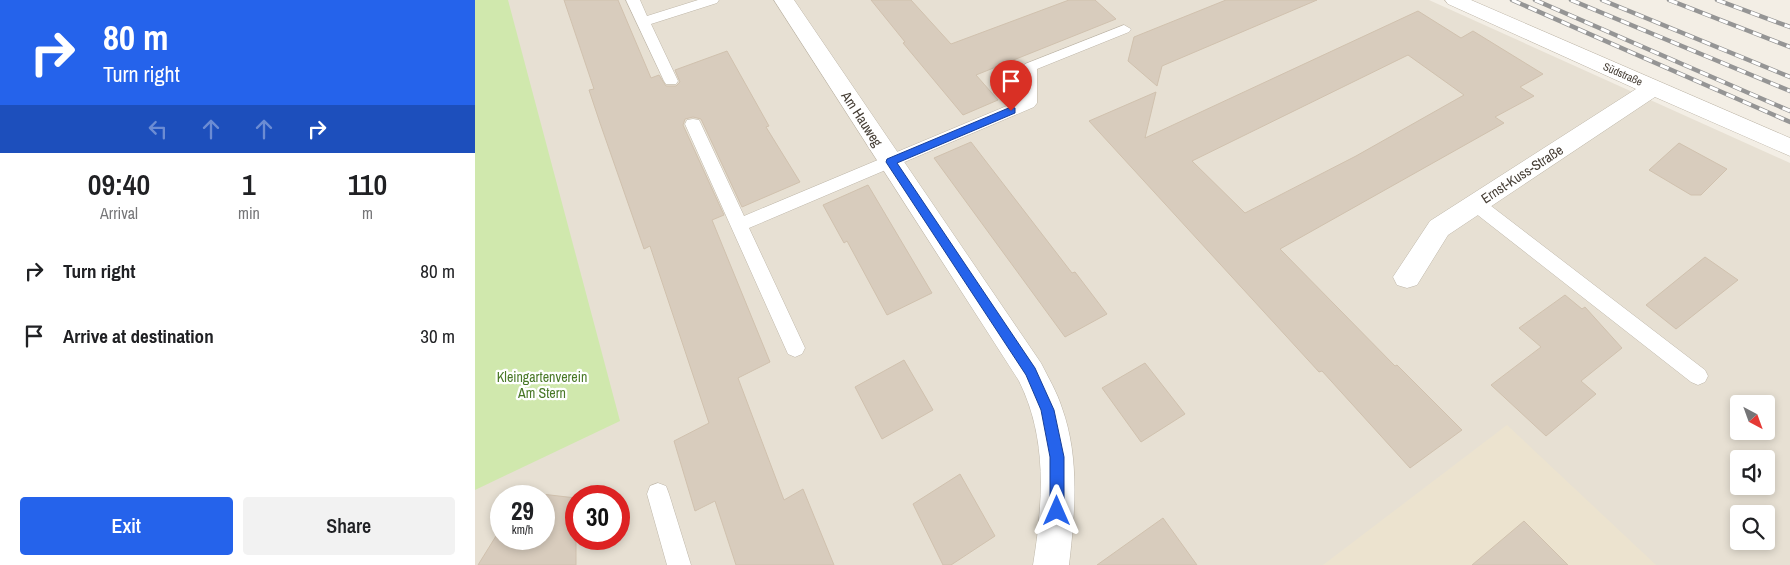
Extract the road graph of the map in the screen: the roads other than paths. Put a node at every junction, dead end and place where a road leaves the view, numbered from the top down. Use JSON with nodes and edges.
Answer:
{"nodes":[{"id":1,"x":633,"y":0,"type":"edge"},
{"id":2,"x":712,"y":0,"type":"edge"},
{"id":3,"x":784,"y":0,"type":"edge"},
{"id":4,"x":1455,"y":0,"type":"edge"},
{"id":5,"x":643,"y":22,"type":"junction"},
{"id":6,"x":1124,"y":28,"type":"dead end"},
{"id":7,"x":671,"y":81,"type":"dead end"},
{"id":8,"x":1653,"y":88,"type":"junction"},
{"id":9,"x":693,"y":124,"type":"dead end"},
{"id":10,"x":1790,"y":148,"type":"edge"},
{"id":11,"x":891,"y":162,"type":"junction"},
{"id":12,"x":1476,"y":204,"type":"junction"},
{"id":13,"x":739,"y":225,"type":"junction"},
{"id":14,"x":1407,"y":277,"type":"dead end"},
{"id":15,"x":795,"y":348,"type":"dead end"},
{"id":16,"x":1698,"y":376,"type":"dead end"},
{"id":17,"x":659,"y":494,"type":"dead end"},
{"id":18,"x":679,"y":565,"type":"edge"},
{"id":19,"x":1051,"y":565,"type":"edge"}],
"edges":[{"from":1,"to":5,"type":"lane"},
{"from":2,"to":5,"type":"lane"},
{"from":3,"to":11,"type":"street","name":"Am Hauweg"},
{"from":4,"to":8,"type":"street","name":"Südstraße"},
{"from":5,"to":7,"type":"lane"},
{"from":6,"to":11,"type":"lane"},
{"from":8,"to":10,"type":"street","name":"Südstraße"},
{"from":8,"to":12,"type":"street","name":"Ernst-Kuss-Straße"},
{"from":9,"to":13,"type":"lane"},
{"from":11,"to":13,"type":"lane"},
{"from":11,"to":19,"type":"street","name":"Am Hauweg"},
{"from":12,"to":14,"type":"street","name":"Ernst-Kuss-Straße"},
{"from":12,"to":16,"type":"lane"},
{"from":13,"to":15,"type":"lane"},
{"from":17,"to":18,"type":"lane"}]}
